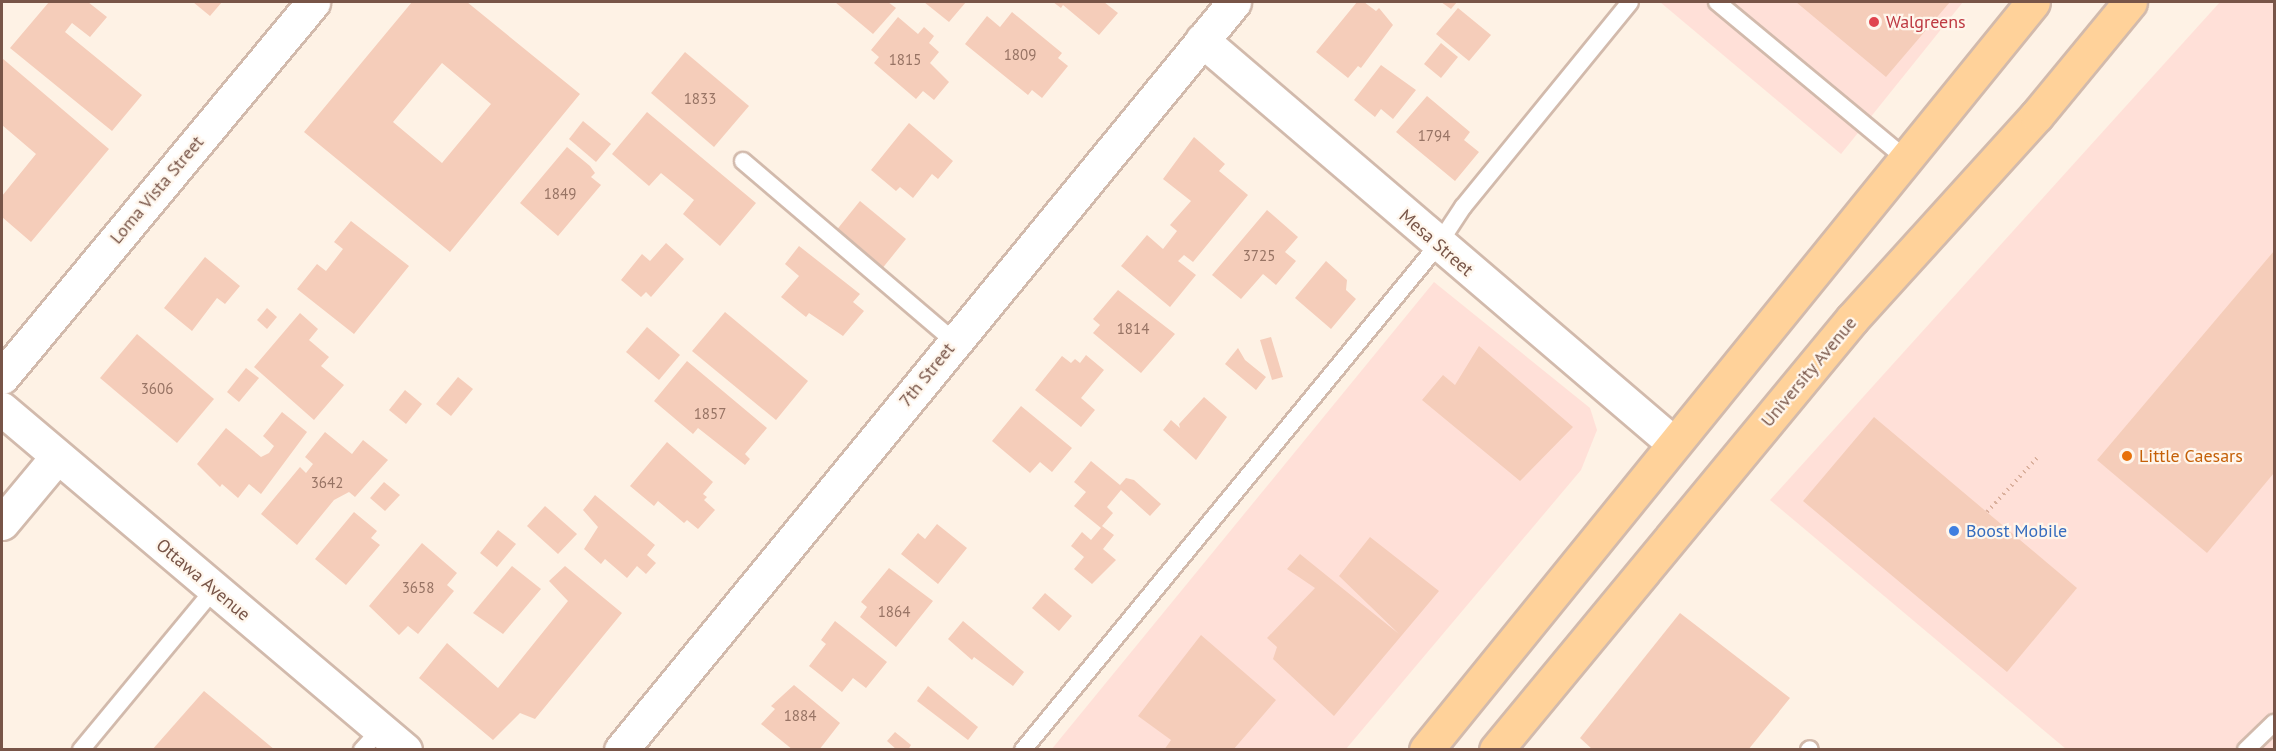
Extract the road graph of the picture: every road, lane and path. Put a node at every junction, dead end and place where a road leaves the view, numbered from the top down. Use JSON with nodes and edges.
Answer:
{"nodes":[{"id":1,"x":312,"y":2,"type":"edge"},
{"id":2,"x":1234,"y":2,"type":"edge"},
{"id":3,"x":1630,"y":2,"type":"edge"},
{"id":4,"x":1717,"y":2,"type":"edge"},
{"id":5,"x":2033,"y":2,"type":"edge"},
{"id":6,"x":2130,"y":2,"type":"edge"},
{"id":7,"x":1202,"y":40,"type":"junction"},
{"id":8,"x":1906,"y":159,"type":"junction"},
{"id":9,"x":743,"y":161,"type":"dead end"},
{"id":10,"x":1438,"y":245,"type":"junction"},
{"id":11,"x":955,"y":342,"type":"junction"},
{"id":12,"x":2,"y":377,"type":"edge"},
{"id":13,"x":2,"y":409,"type":"edge"},
{"id":14,"x":1673,"y":443,"type":"junction"},
{"id":15,"x":57,"y":457,"type":"junction"},
{"id":16,"x":2038,"y":458,"type":"dead end"},
{"id":17,"x":1987,"y":512,"type":"dead end"},
{"id":18,"x":2,"y":523,"type":"edge"},
{"id":19,"x":1587,"y":549,"type":"junction"},
{"id":20,"x":214,"y":589,"type":"junction"},
{"id":21,"x":2274,"y":723,"type":"edge"},
{"id":22,"x":382,"y":743,"type":"edge"},
{"id":23,"x":81,"y":750,"type":"edge"},
{"id":24,"x":621,"y":750,"type":"edge"},
{"id":25,"x":1023,"y":750,"type":"edge"},
{"id":26,"x":1426,"y":750,"type":"edge"},
{"id":27,"x":1453,"y":750,"type":"edge"},
{"id":28,"x":1496,"y":750,"type":"edge"},
{"id":29,"x":2246,"y":750,"type":"edge"}],
"edges":[{"from":1,"to":12,"type":"street","name":"Loma Vista Street"},
{"from":2,"to":7,"type":"street","name":"7th Street"},
{"from":3,"to":10,"type":"lane"},
{"from":4,"to":8,"type":"lane"},
{"from":5,"to":8,"type":"main road"},
{"from":6,"to":28,"type":"main road","name":"University Avenue"},
{"from":7,"to":10,"type":"street","name":"Mesa Street"},
{"from":7,"to":11,"type":"street","name":"7th Street"},
{"from":8,"to":14,"type":"main road"},
{"from":9,"to":11,"type":"lane"},
{"from":10,"to":14,"type":"street","name":"Mesa Street"},
{"from":10,"to":25,"type":"lane"},
{"from":11,"to":24,"type":"street","name":"7th Street"},
{"from":13,"to":15,"type":"street","name":"Ottawa Avenue"},
{"from":14,"to":19,"type":"main road"},
{"from":15,"to":18,"type":"street"},
{"from":15,"to":20,"type":"street","name":"Ottawa Avenue"},
{"from":16,"to":17,"type":"path"},
{"from":19,"to":26,"type":"main road"},
{"from":19,"to":27,"type":"main road"},
{"from":20,"to":22,"type":"street","name":"Ottawa Avenue"},
{"from":20,"to":23,"type":"lane"},
{"from":21,"to":29,"type":"lane"}]}
